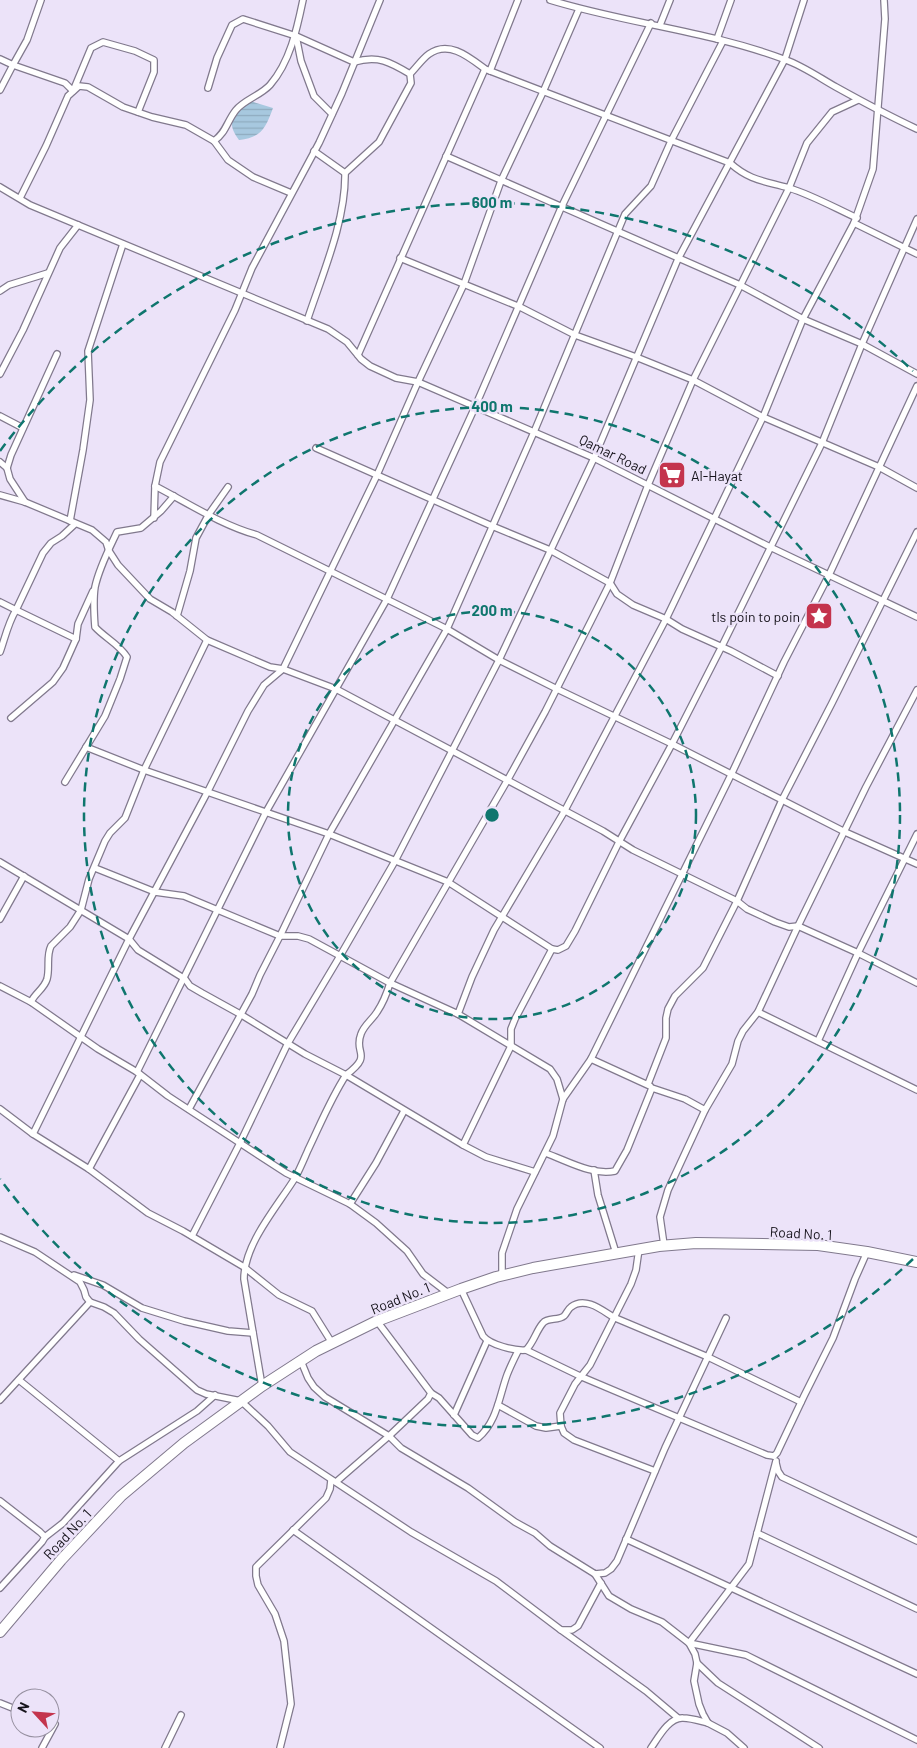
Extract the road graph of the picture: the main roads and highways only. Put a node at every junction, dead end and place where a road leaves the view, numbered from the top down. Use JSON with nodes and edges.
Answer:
{"nodes":[{"id":1,"x":917,"y":1262,"type":"edge"},
{"id":2,"x":1,"y":1630,"type":"edge"}],
"edges":[{"from":1,"to":2,"type":"highway","name":"Road No. 1"}]}
